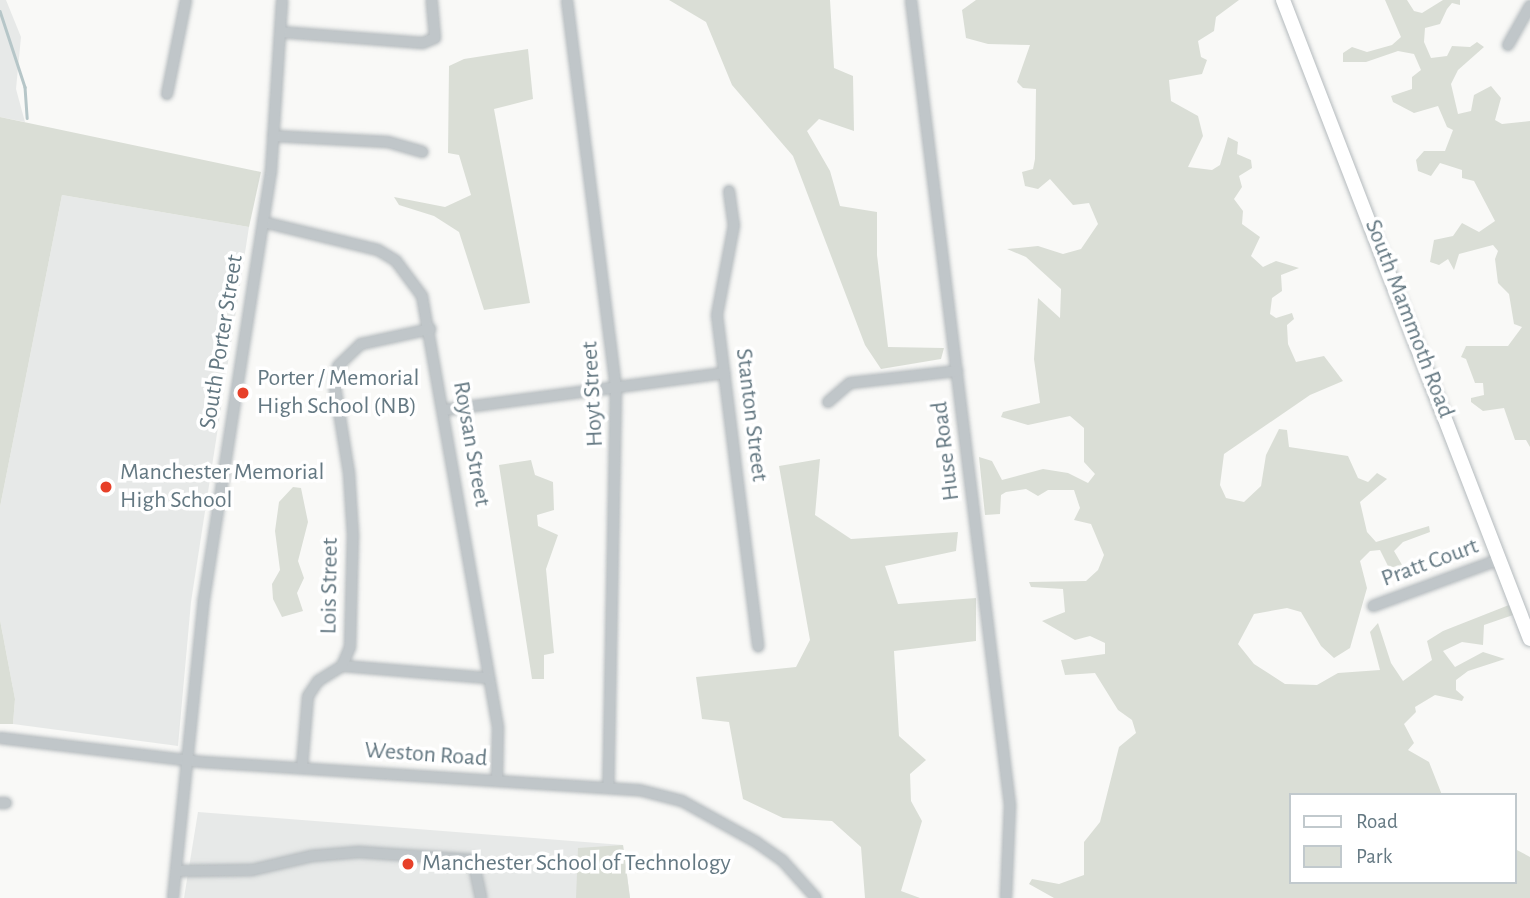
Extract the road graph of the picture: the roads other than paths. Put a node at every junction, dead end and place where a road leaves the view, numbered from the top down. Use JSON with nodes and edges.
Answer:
{"nodes":[{"id":1,"x":186,"y":0,"type":"edge"},
{"id":2,"x":282,"y":0,"type":"edge"},
{"id":3,"x":432,"y":0,"type":"edge"},
{"id":4,"x":568,"y":0,"type":"edge"},
{"id":5,"x":911,"y":0,"type":"edge"},
{"id":6,"x":1283,"y":0,"type":"edge"},
{"id":7,"x":1530,"y":6,"type":"edge"},
{"id":8,"x":280,"y":32,"type":"junction"},
{"id":9,"x":1508,"y":45,"type":"dead end"},
{"id":10,"x":167,"y":94,"type":"dead end"},
{"id":11,"x":273,"y":136,"type":"junction"},
{"id":12,"x":423,"y":152,"type":"dead end"},
{"id":13,"x":729,"y":191,"type":"dead end"},
{"id":14,"x":263,"y":222,"type":"junction"},
{"id":15,"x":430,"y":330,"type":"junction"},
{"id":16,"x":957,"y":371,"type":"junction"},
{"id":17,"x":725,"y":373,"type":"junction"},
{"id":18,"x":616,"y":387,"type":"junction"},
{"id":19,"x":828,"y":402,"type":"dead end"},
{"id":20,"x":444,"y":410,"type":"junction"},
{"id":21,"x":1501,"y":559,"type":"junction"},
{"id":22,"x":1373,"y":606,"type":"dead end"},
{"id":23,"x":1529,"y":632,"type":"edge"},
{"id":24,"x":758,"y":646,"type":"dead end"},
{"id":25,"x":342,"y":666,"type":"junction"},
{"id":26,"x":489,"y":678,"type":"junction"},
{"id":27,"x":0,"y":738,"type":"edge"},
{"id":28,"x":190,"y":761,"type":"junction"},
{"id":29,"x":302,"y":767,"type":"junction"},
{"id":30,"x":497,"y":780,"type":"junction"},
{"id":31,"x":608,"y":788,"type":"junction"},
{"id":32,"x":176,"y":871,"type":"junction"},
{"id":33,"x":173,"y":898,"type":"edge"},
{"id":34,"x":481,"y":898,"type":"edge"},
{"id":35,"x":816,"y":898,"type":"edge"},
{"id":36,"x":1006,"y":898,"type":"edge"}],
"edges":[{"from":1,"to":10,"type":"street"},
{"from":2,"to":8,"type":"street","name":"South Porter Street"},
{"from":3,"to":8,"type":"street"},
{"from":4,"to":18,"type":"street","name":"Hoyt Street"},
{"from":5,"to":16,"type":"street","name":"Huse Road"},
{"from":6,"to":21,"type":"main road","name":"South Mammoth Road"},
{"from":7,"to":9,"type":"street"},
{"from":8,"to":11,"type":"street","name":"South Porter Street"},
{"from":11,"to":12,"type":"street"},
{"from":11,"to":14,"type":"street","name":"South Porter Street"},
{"from":13,"to":17,"type":"street","name":"Stanton Street"},
{"from":14,"to":15,"type":"street","name":"Roysan Street"},
{"from":14,"to":28,"type":"street","name":"South Porter Street"},
{"from":15,"to":20,"type":"street","name":"Roysan Street"},
{"from":15,"to":25,"type":"street","name":"Lois Street"},
{"from":16,"to":19,"type":"street"},
{"from":16,"to":36,"type":"street","name":"Huse Road"},
{"from":17,"to":18,"type":"street"},
{"from":17,"to":24,"type":"street","name":"Stanton Street"},
{"from":18,"to":20,"type":"street"},
{"from":18,"to":31,"type":"street","name":"Hoyt Street"},
{"from":20,"to":26,"type":"street","name":"Roysan Street"},
{"from":21,"to":22,"type":"street","name":"Pratt Court"},
{"from":21,"to":23,"type":"main road","name":"South Mammoth Road"},
{"from":25,"to":26,"type":"street"},
{"from":25,"to":29,"type":"street","name":"Lois Street"},
{"from":26,"to":30,"type":"street","name":"Roysan Street"},
{"from":27,"to":28,"type":"street","name":"Weston Road"},
{"from":28,"to":29,"type":"street","name":"Weston Road"},
{"from":28,"to":32,"type":"street","name":"South Porter Street"},
{"from":29,"to":30,"type":"street","name":"Weston Road"},
{"from":30,"to":31,"type":"street","name":"Weston Road"},
{"from":31,"to":35,"type":"street","name":"Weston Road"},
{"from":32,"to":33,"type":"street","name":"South Porter Street"},
{"from":32,"to":34,"type":"street"}]}
